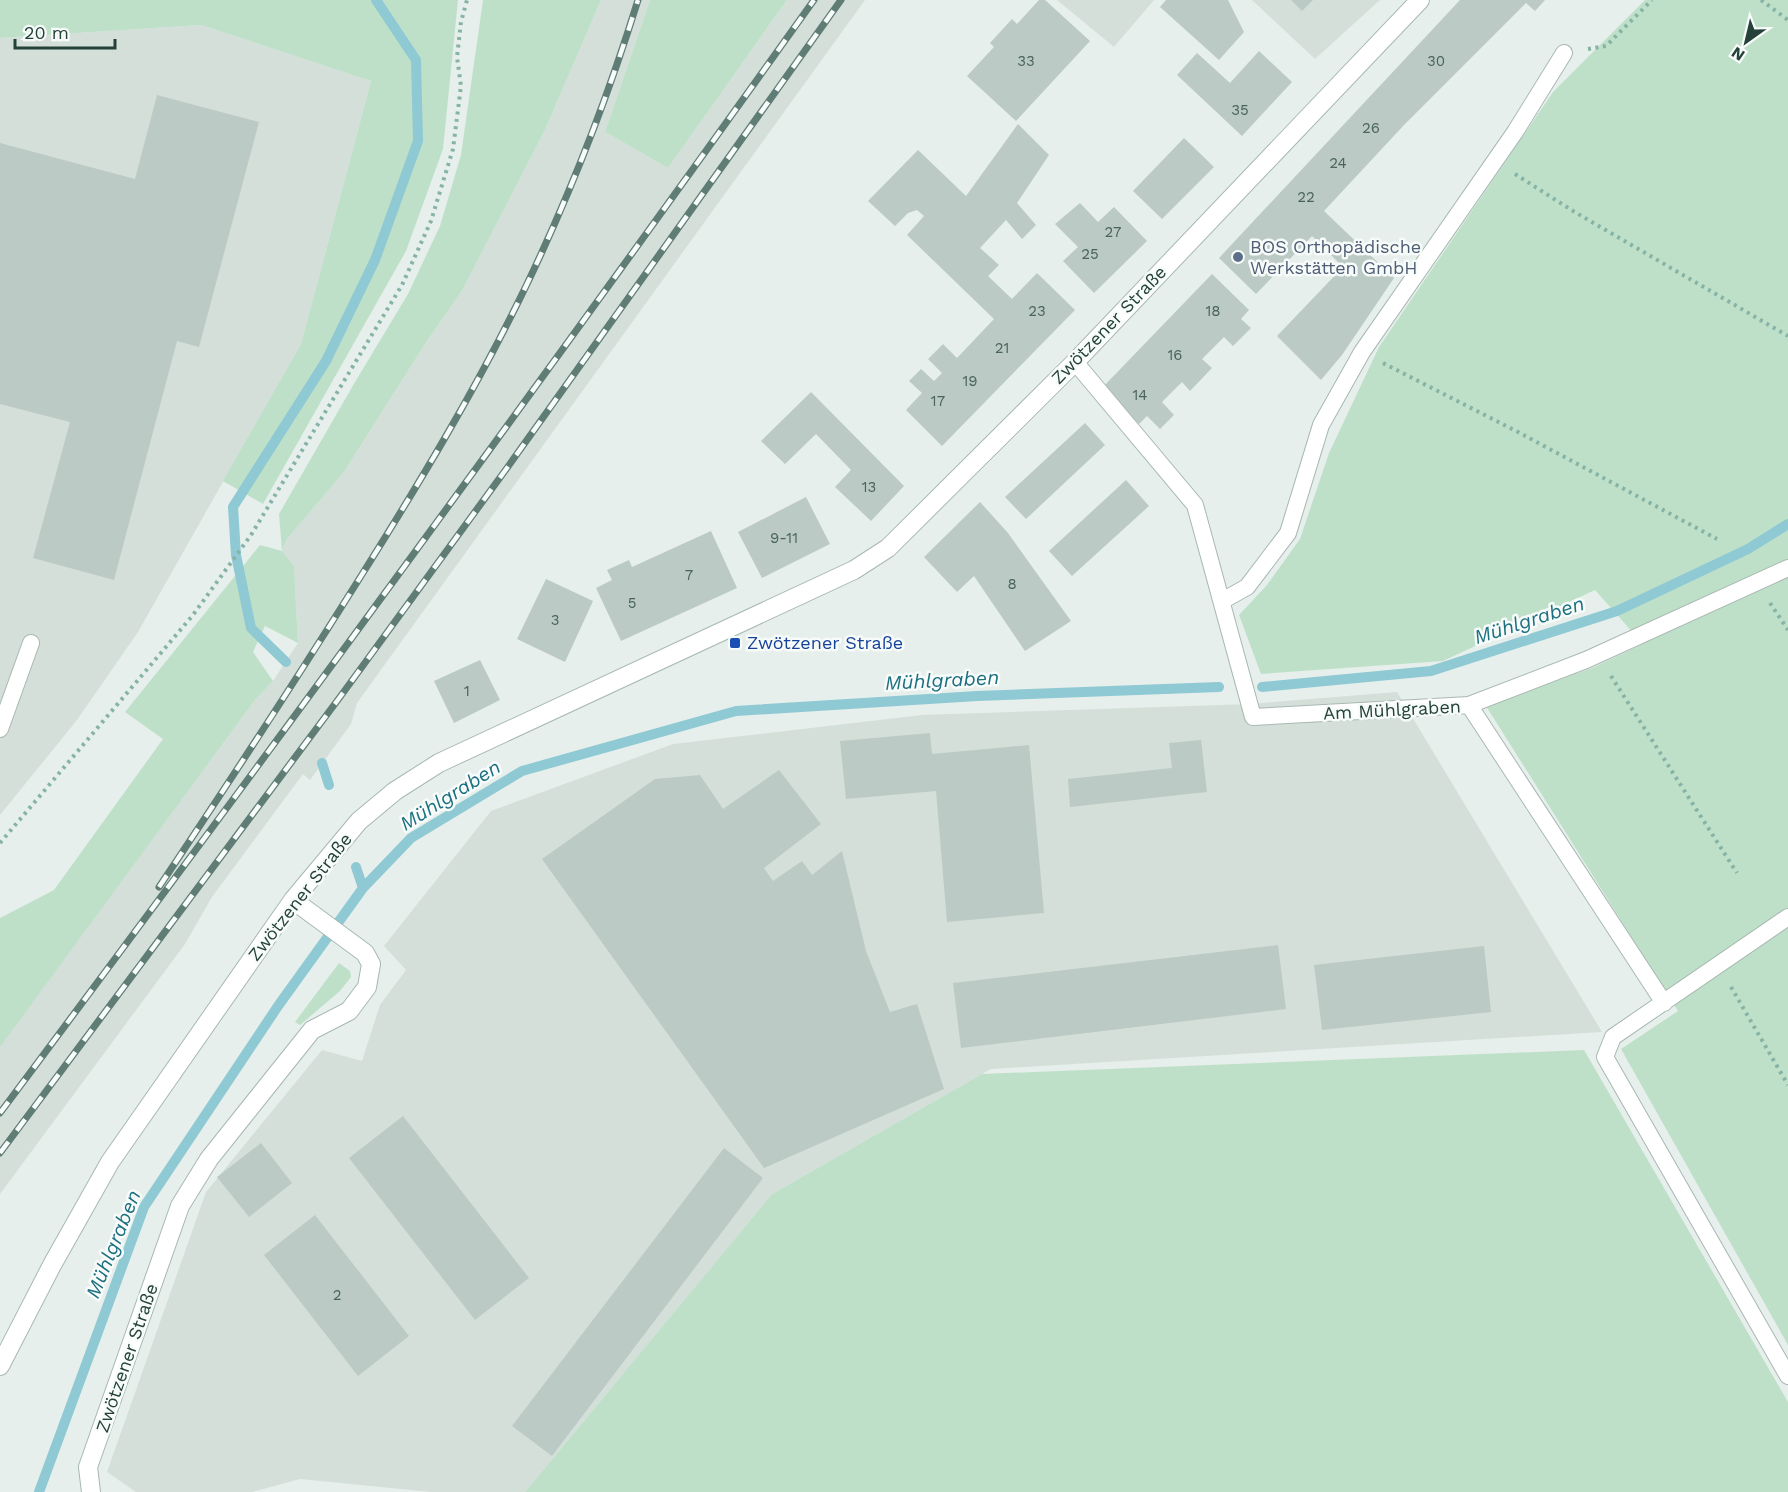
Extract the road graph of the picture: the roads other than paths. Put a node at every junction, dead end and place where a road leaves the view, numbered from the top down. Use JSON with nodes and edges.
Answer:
{"nodes":[{"id":1,"x":1420,"y":0,"type":"edge"},
{"id":2,"x":1564,"y":53,"type":"road end"},
{"id":3,"x":1075,"y":362,"type":"junction"},
{"id":4,"x":1788,"y":568,"type":"edge"},
{"id":5,"x":1222,"y":601,"type":"junction"},
{"id":6,"x":31,"y":643,"type":"dead end"},
{"id":7,"x":1469,"y":705,"type":"junction"},
{"id":8,"x":0,"y":729,"type":"edge"},
{"id":9,"x":293,"y":900,"type":"junction"},
{"id":10,"x":1788,"y":917,"type":"edge"},
{"id":11,"x":1664,"y":1002,"type":"junction"},
{"id":12,"x":0,"y":1366,"type":"edge"},
{"id":13,"x":1788,"y":1376,"type":"edge"},
{"id":14,"x":91,"y":1492,"type":"edge"}],
"edges":[{"from":1,"to":3,"type":"street","name":"Zwötzener Straße"},
{"from":2,"to":5,"type":"lane"},
{"from":3,"to":5,"type":"lane","name":"Am Mühlgraben"},
{"from":3,"to":9,"type":"street","name":"Zwötzener Straße"},
{"from":4,"to":7,"type":"lane"},
{"from":5,"to":7,"type":"lane","name":"Am Mühlgraben"},
{"from":6,"to":8,"type":"lane"},
{"from":7,"to":11,"type":"lane","name":"Am Mühlgraben"},
{"from":9,"to":12,"type":"street","name":"Zwötzener Straße"},
{"from":9,"to":14,"type":"street","name":"Zwötzener Straße"},
{"from":10,"to":11,"type":"lane"},
{"from":11,"to":13,"type":"lane"}]}
